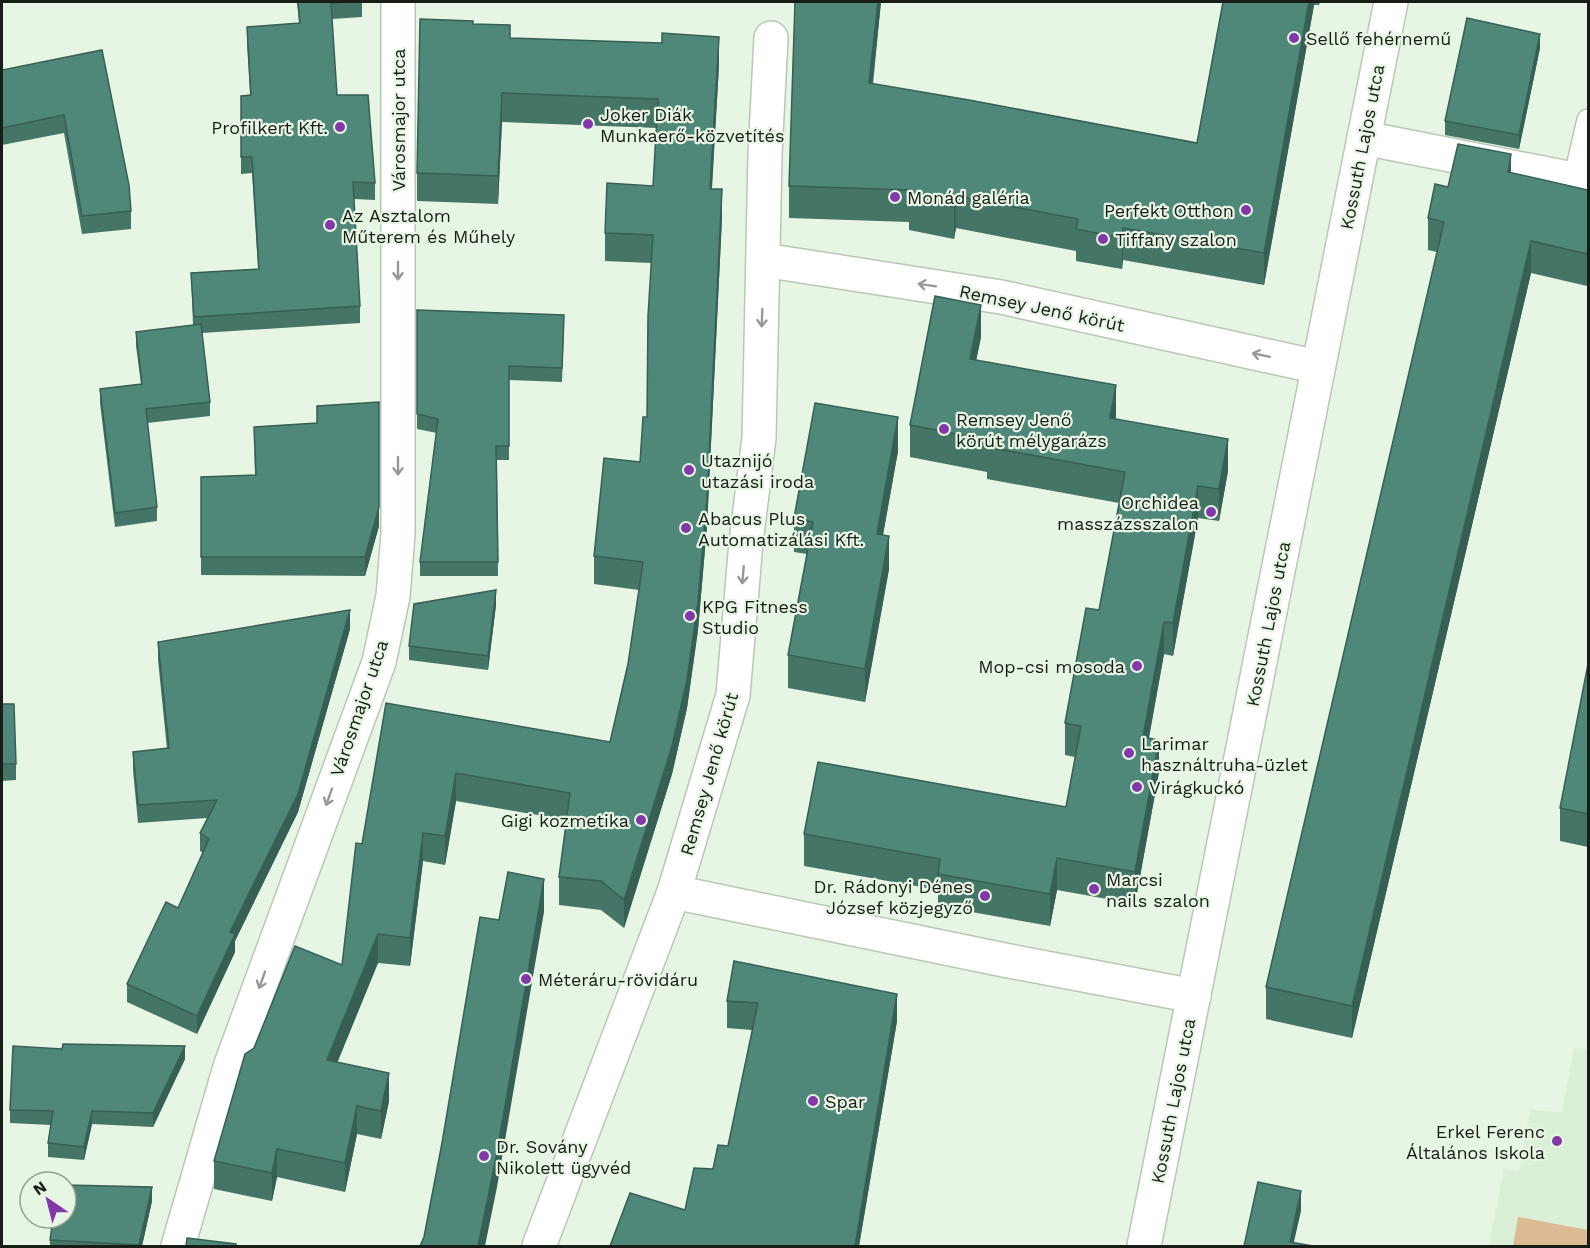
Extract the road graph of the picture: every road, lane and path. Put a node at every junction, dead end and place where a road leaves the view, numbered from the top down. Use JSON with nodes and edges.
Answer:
{"nodes":[{"id":1,"x":398,"y":2,"type":"edge"},
{"id":2,"x":1391,"y":2,"type":"edge"},
{"id":3,"x":771,"y":38,"type":"dead end"},
{"id":4,"x":1588,"y":120,"type":"edge"},
{"id":5,"x":1364,"y":138,"type":"junction"},
{"id":6,"x":1581,"y":181,"type":"edge"},
{"id":7,"x":764,"y":260,"type":"junction"},
{"id":8,"x":1318,"y":367,"type":"junction"},
{"id":9,"x":674,"y":892,"type":"junction"},
{"id":10,"x":1194,"y":996,"type":"junction"},
{"id":11,"x":178,"y":1246,"type":"edge"},
{"id":12,"x":538,"y":1246,"type":"edge"},
{"id":13,"x":1144,"y":1246,"type":"edge"}],
"edges":[{"from":1,"to":11,"type":"street","name":"Városmajor utca","one_way":true},
{"from":2,"to":5,"type":"street","name":"Kossuth Lajos utca"},
{"from":3,"to":7,"type":"street","name":"Remsey Jenő körút"},
{"from":4,"to":6,"type":"lane"},
{"from":5,"to":6,"type":"street"},
{"from":5,"to":8,"type":"street","name":"Kossuth Lajos utca"},
{"from":8,"to":7,"type":"street","name":"Remsey Jenő körút","one_way":true},
{"from":7,"to":9,"type":"street","name":"Remsey Jenő körút","one_way":true},
{"from":8,"to":10,"type":"street","name":"Kossuth Lajos utca"},
{"from":9,"to":10,"type":"street"},
{"from":9,"to":12,"type":"street","name":"Remsey Jenő körút"},
{"from":10,"to":13,"type":"street","name":"Kossuth Lajos utca"}]}
